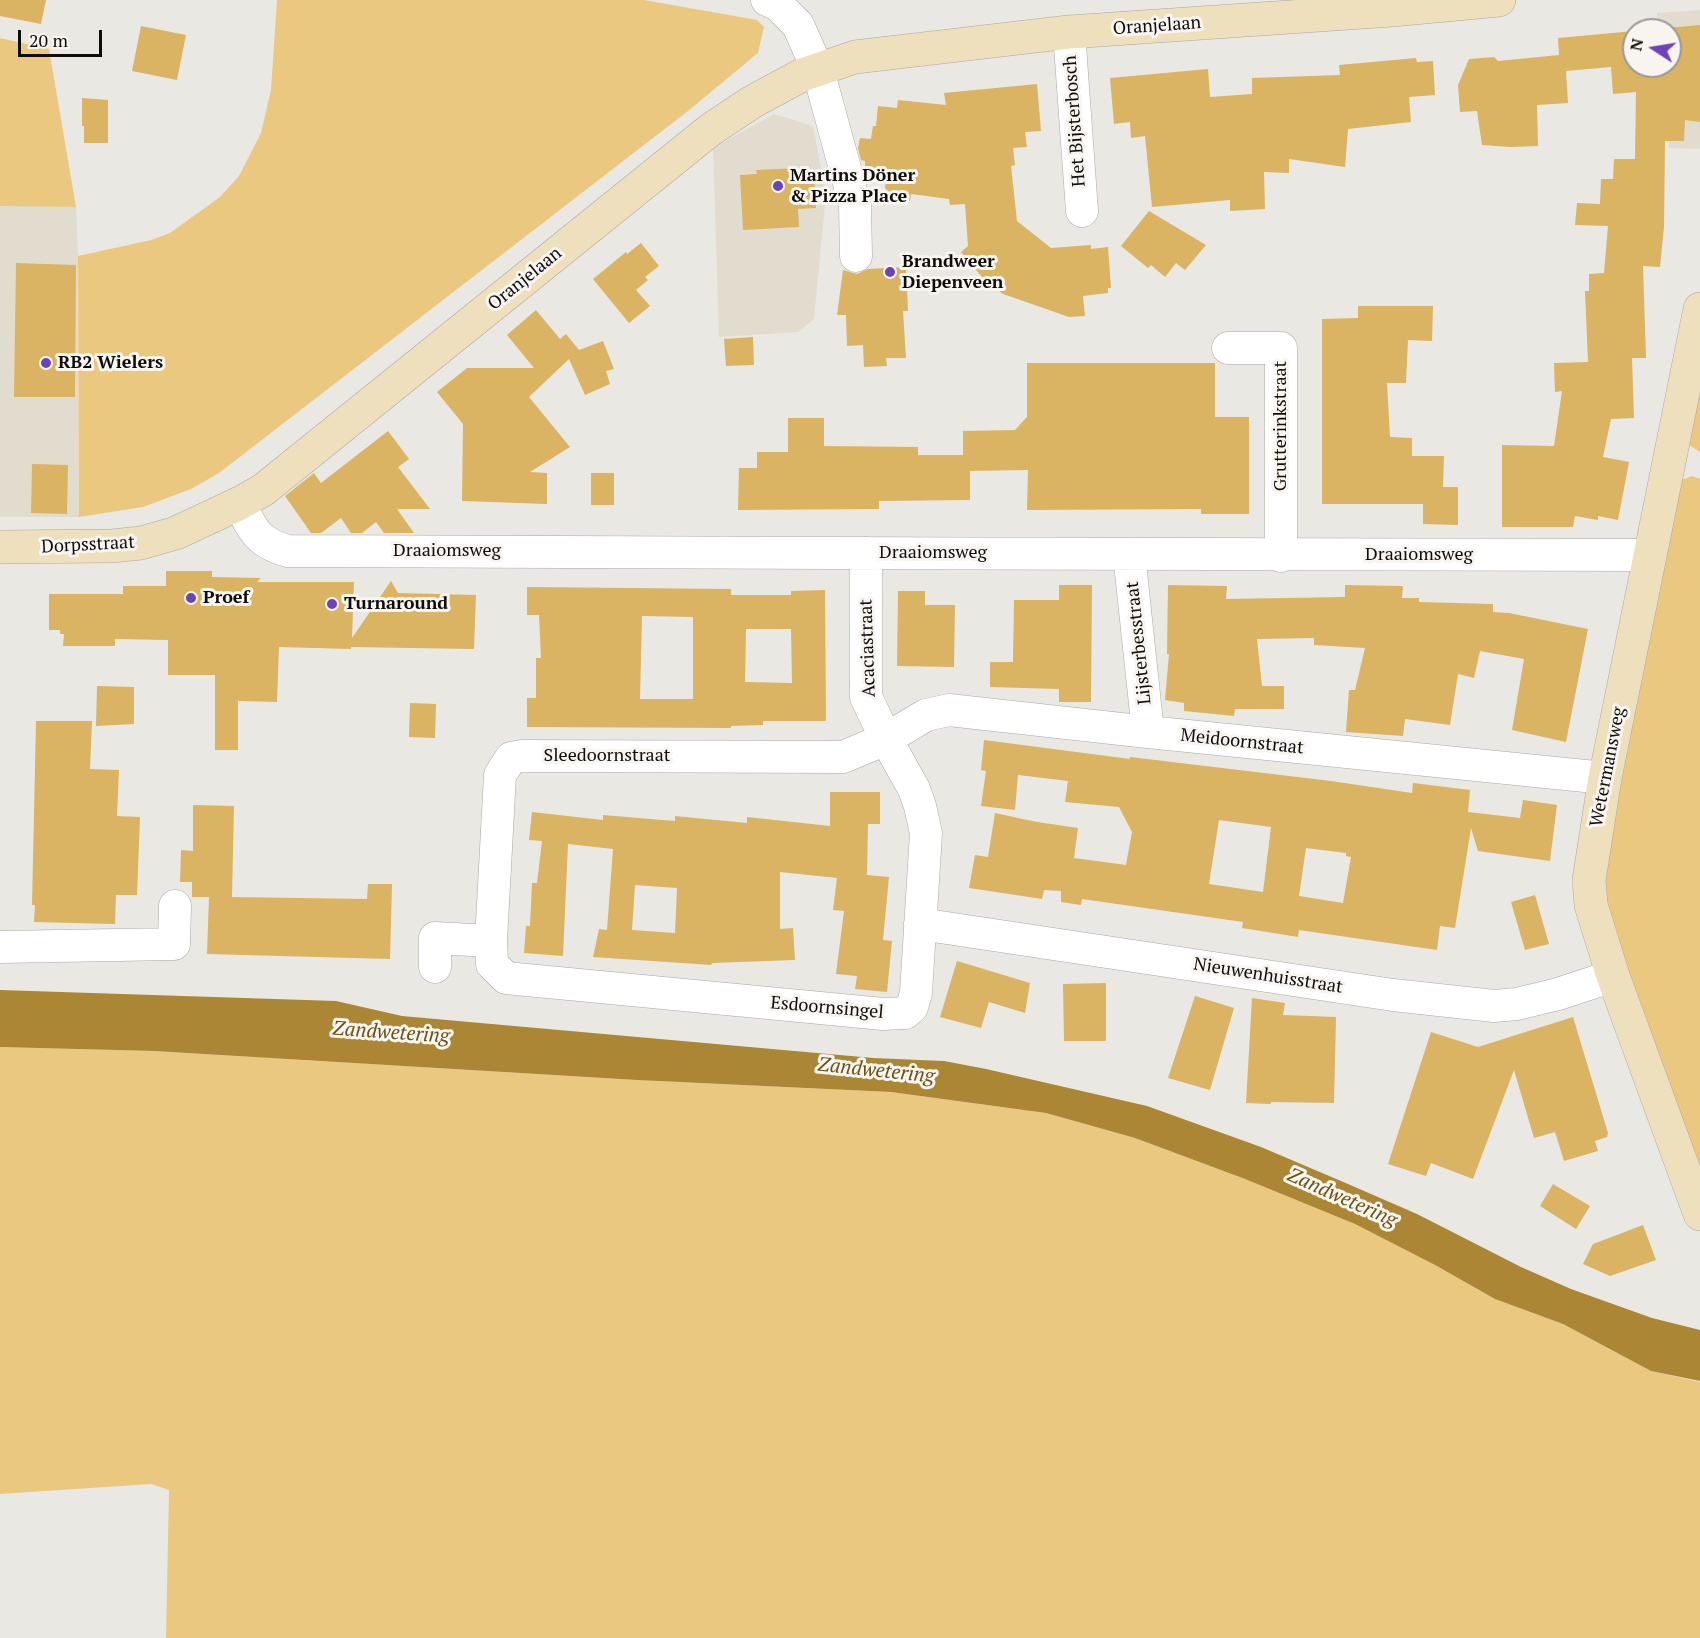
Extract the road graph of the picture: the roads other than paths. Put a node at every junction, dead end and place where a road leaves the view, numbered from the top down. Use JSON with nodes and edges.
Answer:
{"nodes":[{"id":1,"x":767,"y":0,"type":"edge"},
{"id":2,"x":1499,"y":0,"type":"edge"},
{"id":3,"x":1392,"y":5,"type":"edge"},
{"id":4,"x":1069,"y":32,"type":"junction"},
{"id":5,"x":818,"y":70,"type":"junction"},
{"id":6,"x":1082,"y":211,"type":"dead end"},
{"id":7,"x":856,"y":256,"type":"dead end"},
{"id":8,"x":1700,"y":309,"type":"edge"},
{"id":9,"x":1228,"y":348,"type":"dead end"},
{"id":10,"x":240,"y":503,"type":"junction"},
{"id":11,"x":0,"y":547,"type":"edge"},
{"id":12,"x":866,"y":553,"type":"junction"},
{"id":13,"x":1129,"y":554,"type":"junction"},
{"id":14,"x":1649,"y":555,"type":"junction"},
{"id":15,"x":1281,"y":556,"type":"junction"},
{"id":16,"x":1148,"y":732,"type":"junction"},
{"id":17,"x":886,"y":739,"type":"junction"},
{"id":18,"x":1605,"y":778,"type":"junction"},
{"id":19,"x":175,"y":906,"type":"dead end"},
{"id":20,"x":920,"y":924,"type":"junction"},
{"id":21,"x":491,"y":941,"type":"junction"},
{"id":22,"x":0,"y":947,"type":"edge"},
{"id":23,"x":435,"y":967,"type":"dead end"},
{"id":24,"x":1613,"y":976,"type":"junction"},
{"id":25,"x":1700,"y":1214,"type":"edge"}],
"edges":[{"from":1,"to":5,"type":"street"},
{"from":2,"to":3,"type":"street","name":"Oranjelaan"},
{"from":3,"to":4,"type":"street","name":"Oranjelaan"},
{"from":4,"to":5,"type":"street","name":"Oranjelaan"},
{"from":4,"to":6,"type":"street","name":"Het Bijsterbosch"},
{"from":5,"to":7,"type":"street"},
{"from":5,"to":10,"type":"street","name":"Oranjelaan"},
{"from":8,"to":14,"type":"street","name":"Wetermansweg"},
{"from":9,"to":15,"type":"street","name":"Grutterinkstraat"},
{"from":10,"to":11,"type":"street","name":"Dorpsstraat"},
{"from":10,"to":12,"type":"street","name":"Draaiomsweg"},
{"from":12,"to":13,"type":"street","name":"Draaiomsweg"},
{"from":12,"to":17,"type":"street","name":"Acaciastraat"},
{"from":13,"to":15,"type":"street","name":"Draaiomsweg"},
{"from":13,"to":16,"type":"street","name":"Lijsterbesstraat"},
{"from":14,"to":15,"type":"street","name":"Draaiomsweg"},
{"from":14,"to":18,"type":"street","name":"Wetermansweg"},
{"from":16,"to":17,"type":"street","name":"Meidoornstraat"},
{"from":16,"to":18,"type":"street","name":"Meidoornstraat"},
{"from":17,"to":20,"type":"street","name":"Esdoornsingel"},
{"from":17,"to":21,"type":"street","name":"Sleedoornstraat"},
{"from":18,"to":24,"type":"street","name":"Wetermansweg"},
{"from":19,"to":22,"type":"street"},
{"from":20,"to":21,"type":"street","name":"Esdoornsingel"},
{"from":20,"to":24,"type":"street","name":"Nieuwenhuisstraat"},
{"from":21,"to":23,"type":"street"},
{"from":24,"to":25,"type":"street","name":"Wetermansweg"}]}
